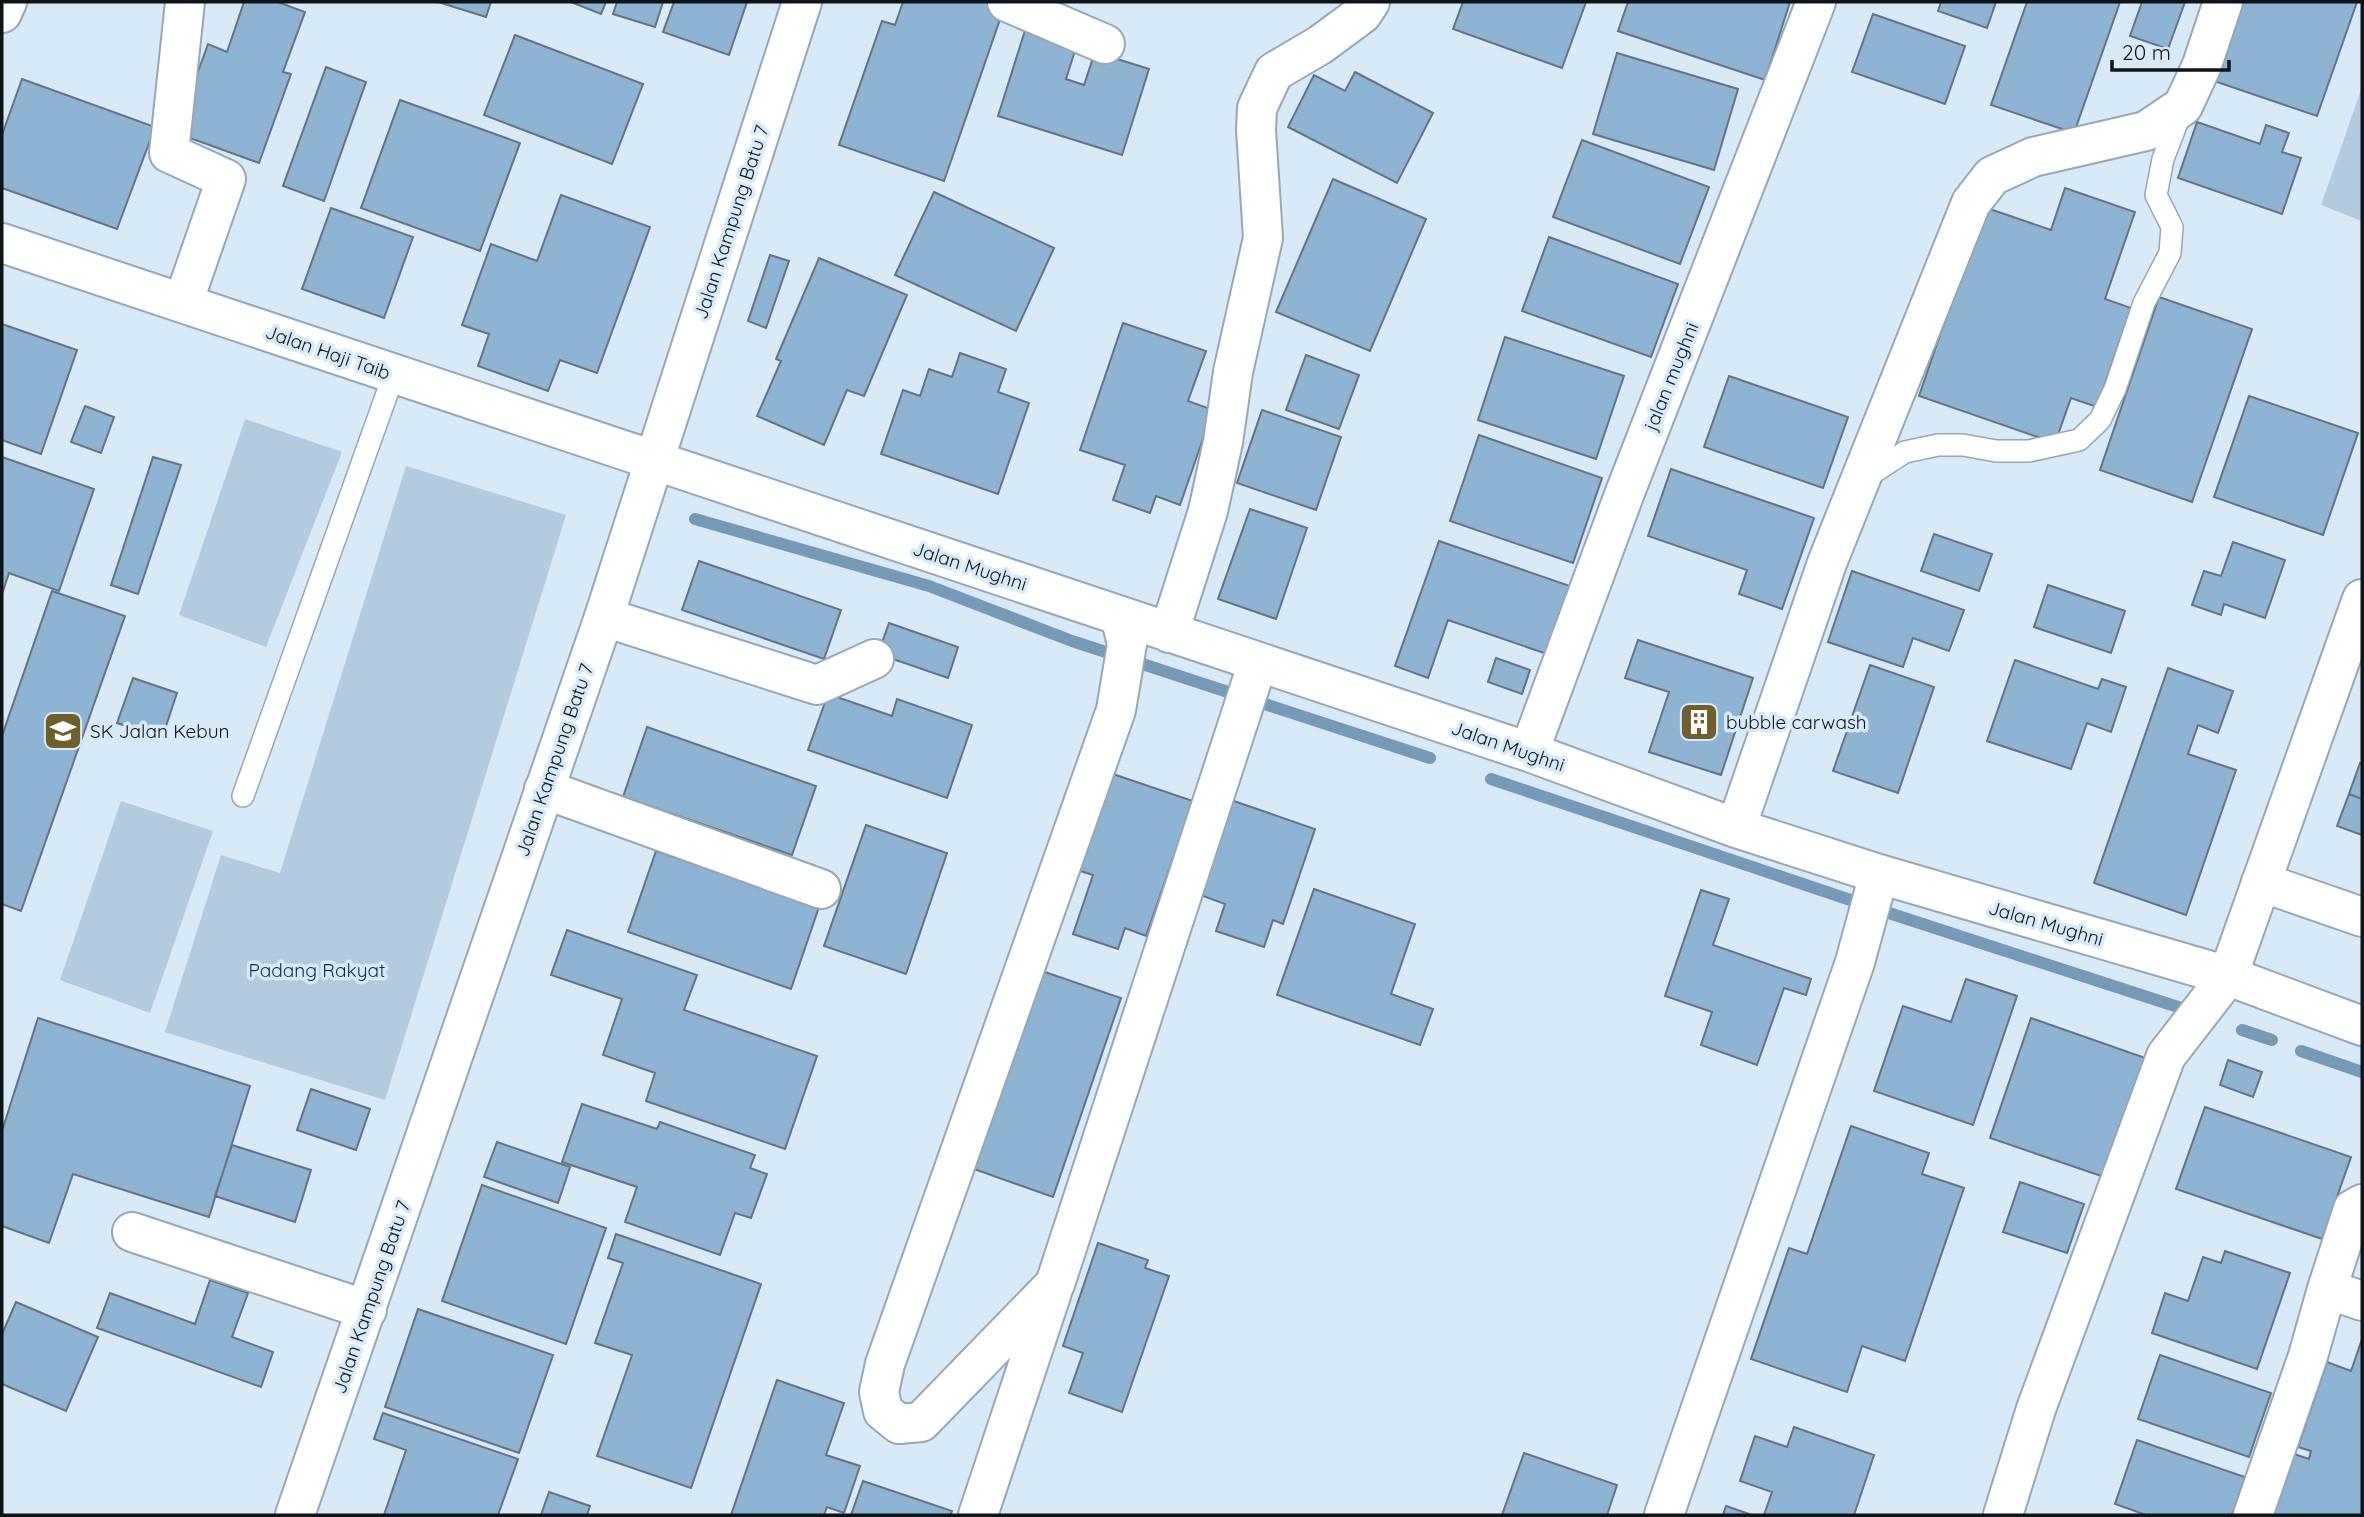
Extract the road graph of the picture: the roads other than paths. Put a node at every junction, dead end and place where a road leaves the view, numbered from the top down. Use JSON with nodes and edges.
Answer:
{"nodes":[{"id":1,"x":7,"y":2,"type":"edge"},
{"id":2,"x":185,"y":2,"type":"edge"},
{"id":3,"x":802,"y":2,"type":"edge"},
{"id":4,"x":1007,"y":2,"type":"edge"},
{"id":5,"x":1370,"y":2,"type":"edge"},
{"id":6,"x":1816,"y":2,"type":"edge"},
{"id":7,"x":2223,"y":2,"type":"edge"},
{"id":8,"x":2,"y":13,"type":"edge"},
{"id":9,"x":1105,"y":44,"type":"dead end"},
{"id":10,"x":2183,"y":106,"type":"junction"},
{"id":11,"x":2,"y":243,"type":"edge"},
{"id":12,"x":183,"y":303,"type":"junction"},
{"id":13,"x":394,"y":374,"type":"junction"},
{"id":14,"x":655,"y":461,"type":"junction"},
{"id":15,"x":1858,"y":484,"type":"junction"},
{"id":16,"x":2362,"y":599,"type":"edge"},
{"id":17,"x":604,"y":617,"type":"junction"},
{"id":18,"x":1169,"y":633,"type":"junction"},
{"id":19,"x":1123,"y":644,"type":"junction"},
{"id":20,"x":874,"y":659,"type":"dead end"},
{"id":21,"x":1255,"y":669,"type":"junction"},
{"id":22,"x":1529,"y":752,"type":"junction"},
{"id":23,"x":544,"y":789,"type":"junction"},
{"id":24,"x":243,"y":796,"type":"dead end"},
{"id":25,"x":1736,"y":828,"type":"junction"},
{"id":26,"x":1879,"y":874,"type":"junction"},
{"id":27,"x":2261,"y":882,"type":"junction"},
{"id":28,"x":821,"y":889,"type":"dead end"},
{"id":29,"x":2362,"y":917,"type":"edge"},
{"id":30,"x":2228,"y":976,"type":"junction"},
{"id":31,"x":2362,"y":1026,"type":"edge"},
{"id":32,"x":2362,"y":1204,"type":"edge"},
{"id":33,"x":132,"y":1232,"type":"dead end"},
{"id":34,"x":1055,"y":1283,"type":"junction"},
{"id":35,"x":2345,"y":1295,"type":"edge"},
{"id":36,"x":367,"y":1310,"type":"junction"},
{"id":37,"x":295,"y":1515,"type":"edge"},
{"id":38,"x":978,"y":1515,"type":"edge"},
{"id":39,"x":1664,"y":1515,"type":"edge"},
{"id":40,"x":2003,"y":1515,"type":"edge"},
{"id":41,"x":2253,"y":1515,"type":"edge"}],
"edges":[{"from":1,"to":8,"type":"street"},
{"from":2,"to":12,"type":"street"},
{"from":3,"to":14,"type":"street","name":"Jalan Kampung Batu 7"},
{"from":4,"to":9,"type":"street"},
{"from":5,"to":18,"type":"street"},
{"from":6,"to":22,"type":"street","name":"jalan mughni"},
{"from":7,"to":10,"type":"street"},
{"from":10,"to":15,"type":"street"},
{"from":10,"to":15,"type":"lane"},
{"from":11,"to":12,"type":"street","name":"Jalan Haji Taib"},
{"from":12,"to":13,"type":"street","name":"Jalan Haji Taib"},
{"from":13,"to":14,"type":"street","name":"Jalan Haji Taib"},
{"from":13,"to":24,"type":"lane"},
{"from":14,"to":17,"type":"street","name":"Jalan Kampung Batu 7"},
{"from":14,"to":19,"type":"street","name":"Jalan Mughni"},
{"from":15,"to":25,"type":"street"},
{"from":16,"to":27,"type":"street"},
{"from":17,"to":20,"type":"street"},
{"from":17,"to":23,"type":"street","name":"Jalan Kampung Batu 7"},
{"from":18,"to":19,"type":"street","name":"Jalan Mughni"},
{"from":18,"to":21,"type":"street","name":"Jalan Mughni"},
{"from":19,"to":34,"type":"street"},
{"from":21,"to":22,"type":"street","name":"Jalan Mughni"},
{"from":21,"to":34,"type":"street"},
{"from":22,"to":25,"type":"street","name":"Jalan Mughni"},
{"from":23,"to":28,"type":"street"},
{"from":23,"to":36,"type":"street","name":"Jalan Kampung Batu 7"},
{"from":25,"to":26,"type":"street","name":"Jalan Mughni"},
{"from":26,"to":30,"type":"street","name":"Jalan Mughni"},
{"from":26,"to":39,"type":"street"},
{"from":27,"to":29,"type":"street"},
{"from":27,"to":30,"type":"street"},
{"from":30,"to":31,"type":"street","name":"Jalan Mughni"},
{"from":30,"to":40,"type":"street"},
{"from":32,"to":35,"type":"street"},
{"from":33,"to":36,"type":"street"},
{"from":34,"to":38,"type":"street"},
{"from":35,"to":41,"type":"street"},
{"from":36,"to":37,"type":"street","name":"Jalan Kampung Batu 7"}]}
